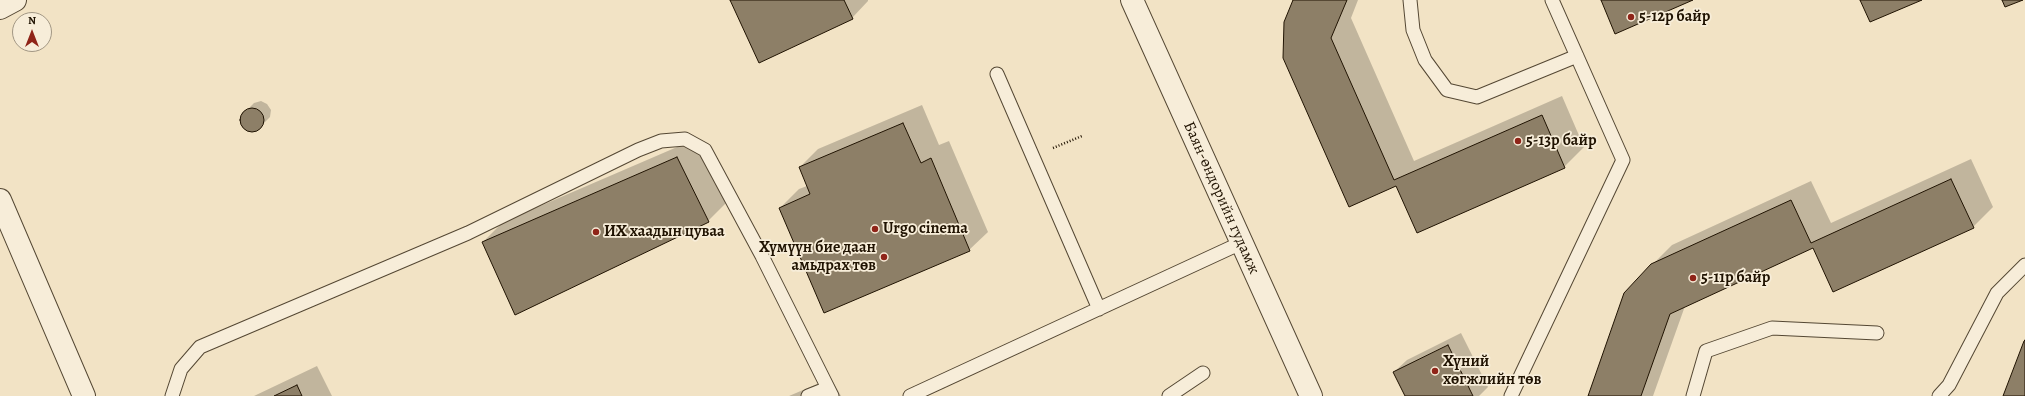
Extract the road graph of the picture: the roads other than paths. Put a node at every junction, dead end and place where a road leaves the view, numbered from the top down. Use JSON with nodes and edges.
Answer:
{"nodes":[{"id":1,"x":15,"y":0,"type":"edge"},
{"id":2,"x":1132,"y":0,"type":"edge"},
{"id":3,"x":1410,"y":0,"type":"edge"},
{"id":4,"x":1552,"y":0,"type":"edge"},
{"id":5,"x":0,"y":8,"type":"edge"},
{"id":6,"x":1577,"y":56,"type":"junction"},
{"id":7,"x":996,"y":74,"type":"dead end"},
{"id":8,"x":0,"y":200,"type":"edge"},
{"id":9,"x":1242,"y":243,"type":"junction"},
{"id":10,"x":2025,"y":266,"type":"edge"},
{"id":11,"x":1099,"y":309,"type":"junction"},
{"id":12,"x":1877,"y":333,"type":"dead end"},
{"id":13,"x":1203,"y":373,"type":"dead end"},
{"id":14,"x":830,"y":392,"type":"edge"},
{"id":15,"x":84,"y":396,"type":"edge"},
{"id":16,"x":172,"y":396,"type":"edge"},
{"id":17,"x":808,"y":396,"type":"edge"},
{"id":18,"x":910,"y":396,"type":"edge"},
{"id":19,"x":1169,"y":396,"type":"edge"},
{"id":20,"x":1310,"y":396,"type":"edge"},
{"id":21,"x":1511,"y":396,"type":"edge"},
{"id":22,"x":1692,"y":396,"type":"edge"},
{"id":23,"x":1939,"y":396,"type":"edge"}],
"edges":[{"from":1,"to":5,"type":"street"},
{"from":2,"to":9,"type":"street","name":"Баян-өндорийн гудамж"},
{"from":3,"to":6,"type":"lane"},
{"from":4,"to":6,"type":"lane"},
{"from":6,"to":21,"type":"lane"},
{"from":7,"to":11,"type":"lane"},
{"from":8,"to":15,"type":"street"},
{"from":9,"to":11,"type":"lane"},
{"from":9,"to":20,"type":"street","name":"Баян-өндорийн гудамж"},
{"from":10,"to":23,"type":"lane"},
{"from":11,"to":18,"type":"lane"},
{"from":12,"to":22,"type":"lane"},
{"from":13,"to":19,"type":"lane"},
{"from":14,"to":16,"type":"lane"},
{"from":14,"to":17,"type":"lane"}]}
